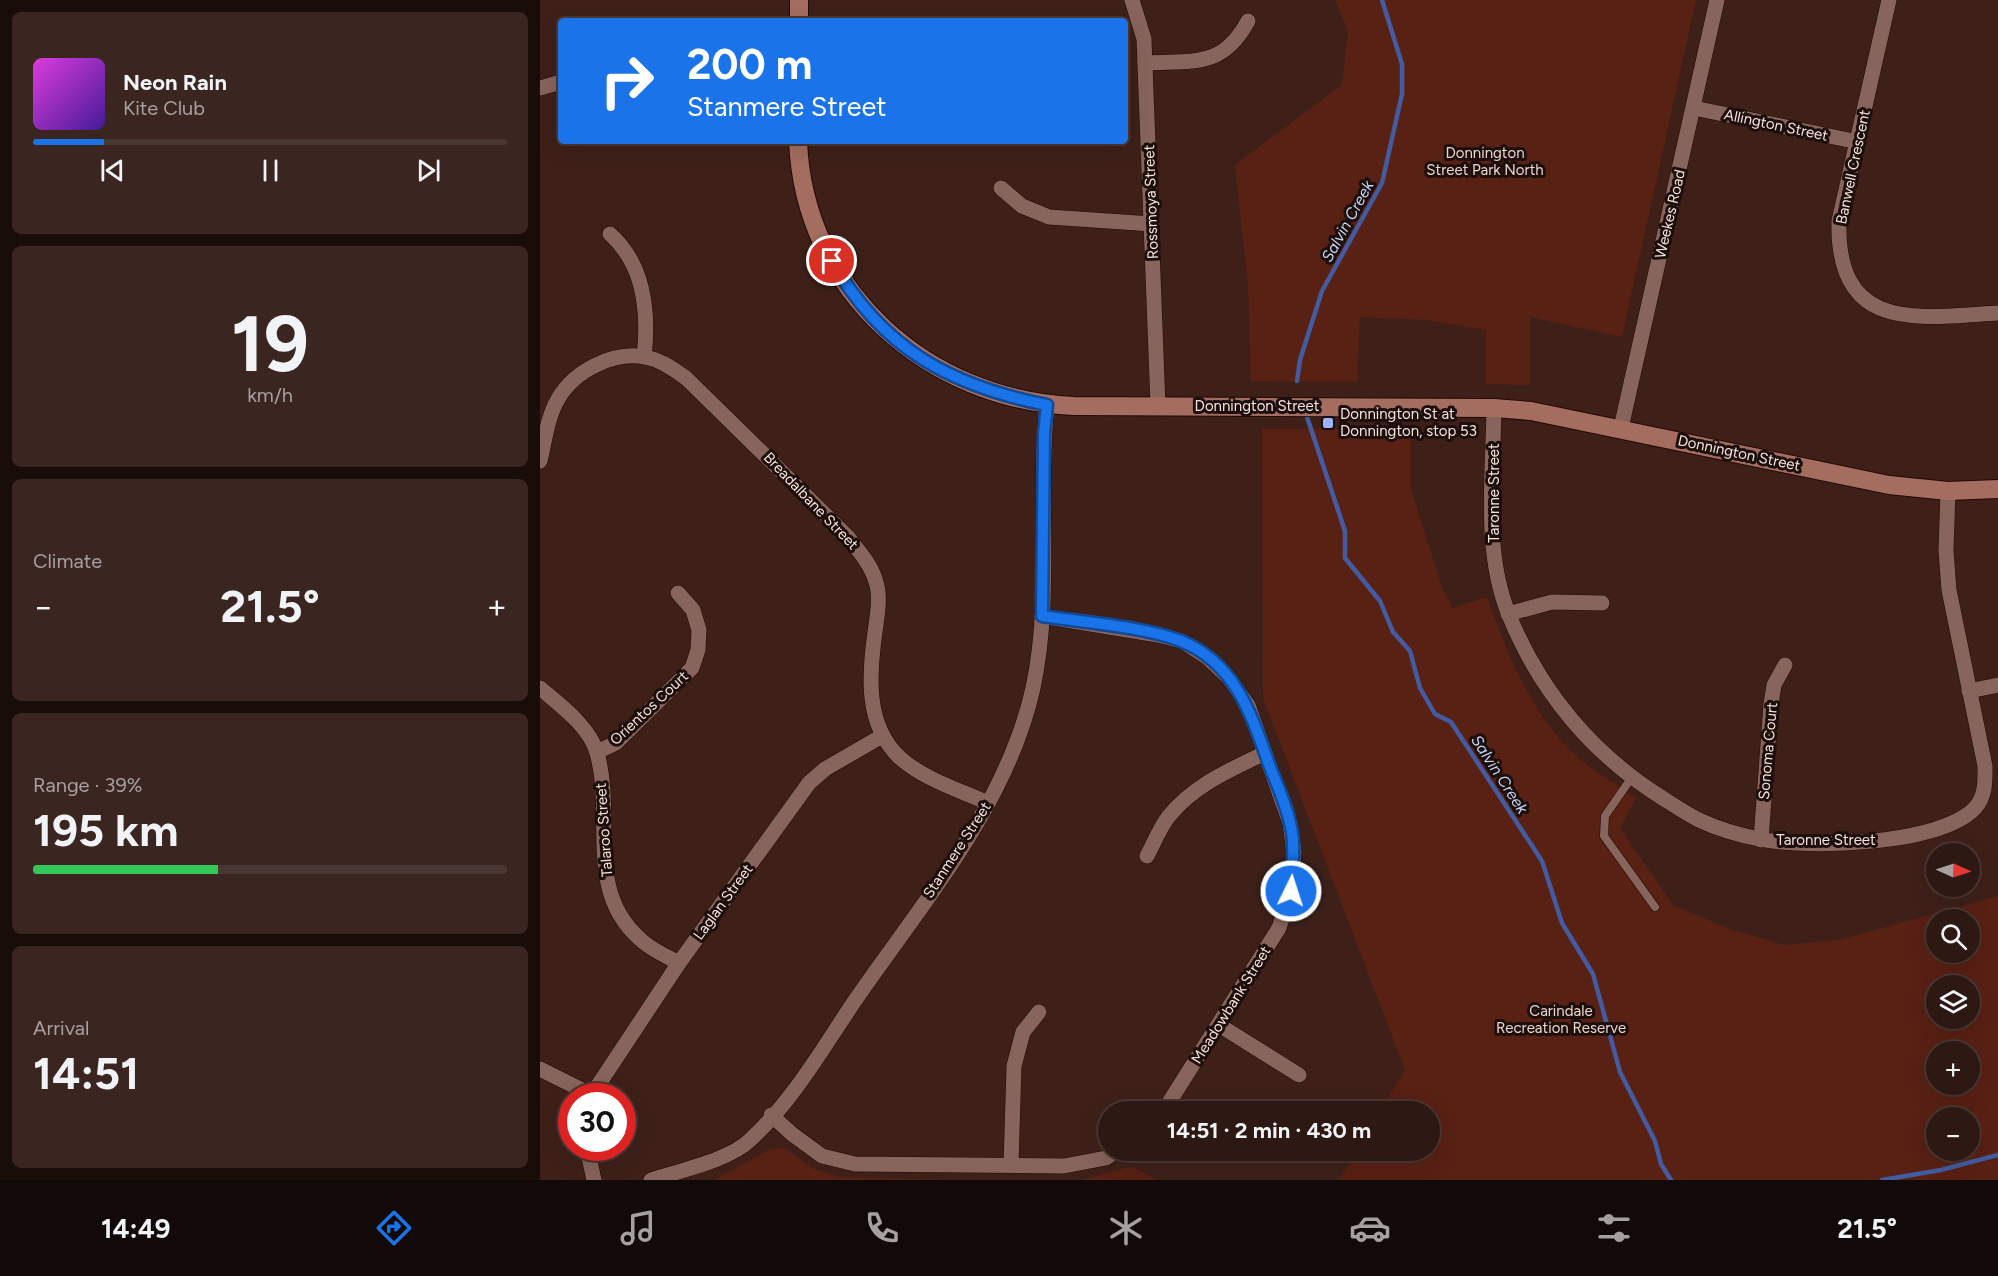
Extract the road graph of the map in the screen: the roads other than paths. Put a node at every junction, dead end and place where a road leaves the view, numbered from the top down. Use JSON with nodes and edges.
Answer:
{"nodes":[{"id":1,"x":799,"y":0,"type":"edge"},
{"id":2,"x":1132,"y":0,"type":"edge"},
{"id":3,"x":1718,"y":0,"type":"edge"},
{"id":4,"x":1889,"y":0,"type":"edge"},
{"id":5,"x":799,"y":18,"type":"edge"},
{"id":6,"x":1248,"y":21,"type":"dead end"},
{"id":7,"x":1145,"y":63,"type":"junction"},
{"id":8,"x":558,"y":83,"type":"edge"},
{"id":9,"x":540,"y":88,"type":"edge"},
{"id":10,"x":1694,"y":108,"type":"junction"},
{"id":11,"x":1858,"y":142,"type":"junction"},
{"id":12,"x":798,"y":144,"type":"edge"},
{"id":13,"x":1001,"y":188,"type":"dead end"},
{"id":14,"x":1152,"y":224,"type":"junction"},
{"id":15,"x":610,"y":234,"type":"dead end"},
{"id":16,"x":1998,"y":313,"type":"edge"},
{"id":17,"x":644,"y":357,"type":"junction"},
{"id":18,"x":1047,"y":405,"type":"junction"},
{"id":19,"x":1158,"y":406,"type":"junction"},
{"id":20,"x":1494,"y":408,"type":"junction"},
{"id":21,"x":1621,"y":428,"type":"junction"},
{"id":22,"x":540,"y":461,"type":"edge"},
{"id":23,"x":1998,"y":489,"type":"edge"},
{"id":24,"x":1948,"y":491,"type":"junction"},
{"id":25,"x":678,"y":593,"type":"dead end"},
{"id":26,"x":1602,"y":603,"type":"dead end"},
{"id":27,"x":1508,"y":614,"type":"junction"},
{"id":28,"x":1042,"y":616,"type":"junction"},
{"id":29,"x":1785,"y":665,"type":"dead end"},
{"id":30,"x":1998,"y":685,"type":"edge"},
{"id":31,"x":540,"y":688,"type":"edge"},
{"id":32,"x":1969,"y":691,"type":"junction"},
{"id":33,"x":882,"y":736,"type":"junction"},
{"id":34,"x":597,"y":752,"type":"junction"},
{"id":35,"x":1265,"y":753,"type":"junction"},
{"id":36,"x":1632,"y":777,"type":"junction"},
{"id":37,"x":988,"y":803,"type":"junction"},
{"id":38,"x":1761,"y":840,"type":"junction"},
{"id":39,"x":1147,"y":856,"type":"dead end"},
{"id":40,"x":1654,"y":907,"type":"dead end"},
{"id":41,"x":679,"y":963,"type":"junction"},
{"id":42,"x":1039,"y":1012,"type":"dead end"},
{"id":43,"x":1220,"y":1025,"type":"junction"},
{"id":44,"x":540,"y":1069,"type":"edge"},
{"id":45,"x":1299,"y":1075,"type":"dead end"},
{"id":46,"x":566,"y":1083,"type":"edge"},
{"id":47,"x":600,"y":1083,"type":"edge"},
{"id":48,"x":1170,"y":1101,"type":"edge"},
{"id":49,"x":771,"y":1115,"type":"junction"},
{"id":50,"x":1098,"y":1160,"type":"edge"},
{"id":51,"x":590,"y":1161,"type":"edge"},
{"id":52,"x":1011,"y":1165,"type":"junction"},
{"id":53,"x":594,"y":1180,"type":"edge"},
{"id":54,"x":651,"y":1180,"type":"edge"}],
"edges":[{"from":1,"to":5,"type":"street"},
{"from":2,"to":7,"type":"street","name":"Rossmoya Street"},
{"from":3,"to":10,"type":"street","name":"Weekes Road"},
{"from":4,"to":11,"type":"street","name":"Banwell Crescent"},
{"from":6,"to":7,"type":"street"},
{"from":7,"to":14,"type":"street","name":"Rossmoya Street"},
{"from":8,"to":9,"type":"street"},
{"from":10,"to":11,"type":"street","name":"Allington Street"},
{"from":10,"to":21,"type":"street","name":"Weekes Road"},
{"from":11,"to":16,"type":"street","name":"Banwell Crescent"},
{"from":12,"to":18,"type":"street","name":"Donnington Street"},
{"from":13,"to":14,"type":"street"},
{"from":14,"to":19,"type":"street","name":"Rossmoya Street"},
{"from":15,"to":17,"type":"street"},
{"from":17,"to":22,"type":"street","name":"Breadalbane Street"},
{"from":17,"to":33,"type":"street","name":"Breadalbane Street"},
{"from":18,"to":19,"type":"street","name":"Donnington Street"},
{"from":18,"to":28,"type":"street","name":"Stanmere Street"},
{"from":19,"to":20,"type":"street","name":"Donnington Street"},
{"from":20,"to":21,"type":"street","name":"Donnington Street"},
{"from":20,"to":27,"type":"street","name":"Taronne Street"},
{"from":21,"to":24,"type":"street","name":"Donnington Street"},
{"from":23,"to":24,"type":"street","name":"Donnington Street"},
{"from":24,"to":32,"type":"street","name":"Taronne Street"},
{"from":25,"to":34,"type":"street","name":"Orientos Court"},
{"from":26,"to":27,"type":"street"},
{"from":27,"to":36,"type":"street","name":"Taronne Street"},
{"from":28,"to":35,"type":"street","name":"Meadowbank Street"},
{"from":28,"to":37,"type":"street","name":"Stanmere Street"},
{"from":29,"to":38,"type":"street","name":"Sonoma Court"},
{"from":30,"to":32,"type":"street"},
{"from":31,"to":34,"type":"street","name":"Talaroo Street"},
{"from":32,"to":38,"type":"street","name":"Taronne Street"},
{"from":33,"to":37,"type":"street","name":"Breadalbane Street"},
{"from":33,"to":41,"type":"street","name":"Laglan Street"},
{"from":34,"to":41,"type":"street","name":"Talaroo Street"},
{"from":35,"to":39,"type":"street"},
{"from":35,"to":43,"type":"street","name":"Meadowbank Street"},
{"from":36,"to":38,"type":"street","name":"Taronne Street"},
{"from":36,"to":40,"type":"lane"},
{"from":37,"to":49,"type":"street","name":"Stanmere Street"},
{"from":41,"to":47,"type":"street","name":"Laglan Street"},
{"from":42,"to":52,"type":"street"},
{"from":43,"to":45,"type":"street"},
{"from":43,"to":48,"type":"street","name":"Meadowbank Street"},
{"from":44,"to":46,"type":"street"},
{"from":49,"to":52,"type":"street"},
{"from":49,"to":54,"type":"street","name":"Stanmere Street"},
{"from":50,"to":52,"type":"street"},
{"from":51,"to":53,"type":"street"}]}
